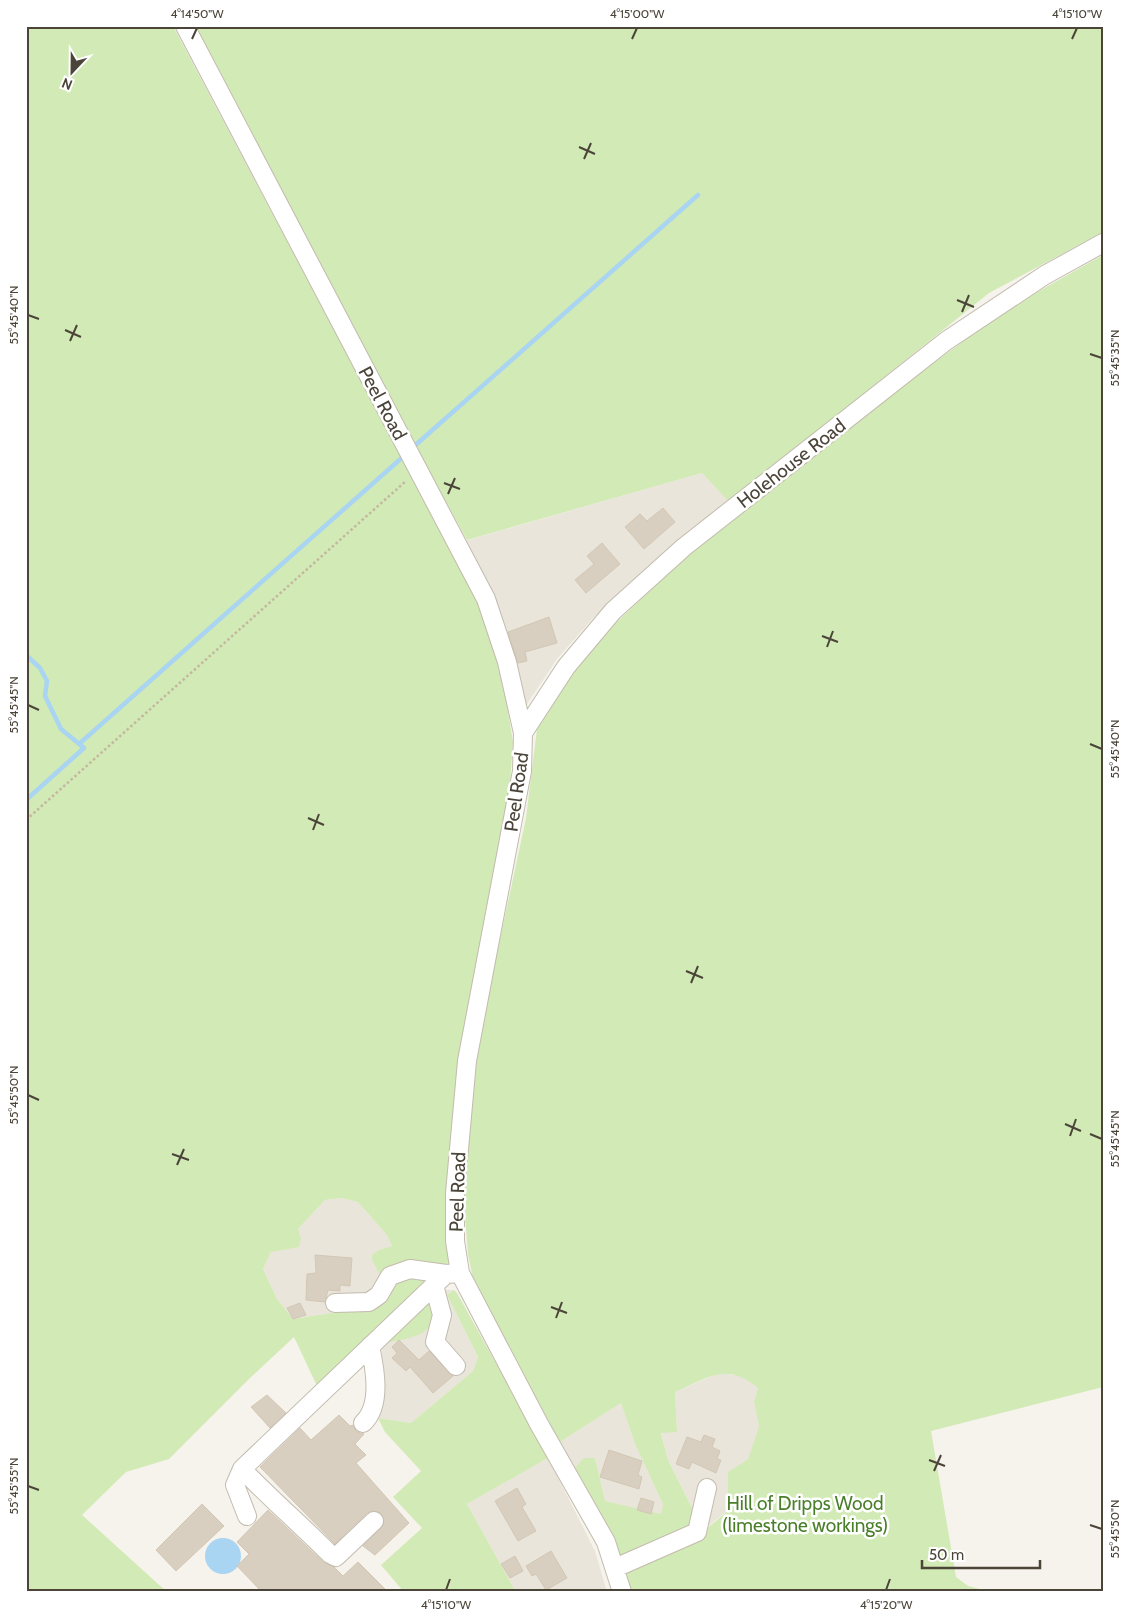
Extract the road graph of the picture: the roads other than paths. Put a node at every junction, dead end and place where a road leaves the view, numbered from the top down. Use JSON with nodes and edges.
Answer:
{"nodes":[{"id":1,"x":185,"y":26,"type":"edge"},
{"id":2,"x":1103,"y":243,"type":"edge"},
{"id":3,"x":523,"y":733,"type":"junction"},
{"id":4,"x":447,"y":1278,"type":"junction"},
{"id":5,"x":335,"y":1303,"type":"dead end"},
{"id":6,"x":370,"y":1346,"type":"junction"},
{"id":7,"x":456,"y":1366,"type":"dead end"},
{"id":8,"x":363,"y":1423,"type":"dead end"},
{"id":9,"x":242,"y":1469,"type":"junction"},
{"id":10,"x":707,"y":1488,"type":"dead end"},
{"id":11,"x":247,"y":1516,"type":"dead end"},
{"id":12,"x":374,"y":1521,"type":"dead end"},
{"id":13,"x":614,"y":1568,"type":"junction"},
{"id":14,"x":622,"y":1592,"type":"edge"}],
"edges":[{"from":1,"to":3,"type":"street","name":"Peel Road"},
{"from":2,"to":3,"type":"street","name":"Holehouse Road"},
{"from":3,"to":4,"type":"street","name":"Peel Road"},
{"from":4,"to":5,"type":"street"},
{"from":4,"to":6,"type":"street"},
{"from":4,"to":7,"type":"street"},
{"from":4,"to":13,"type":"street","name":"Peel Road"},
{"from":6,"to":8,"type":"street"},
{"from":6,"to":9,"type":"street"},
{"from":9,"to":11,"type":"street"},
{"from":9,"to":12,"type":"street"},
{"from":10,"to":13,"type":"street"},
{"from":13,"to":14,"type":"street","name":"Peel Road"}]}
